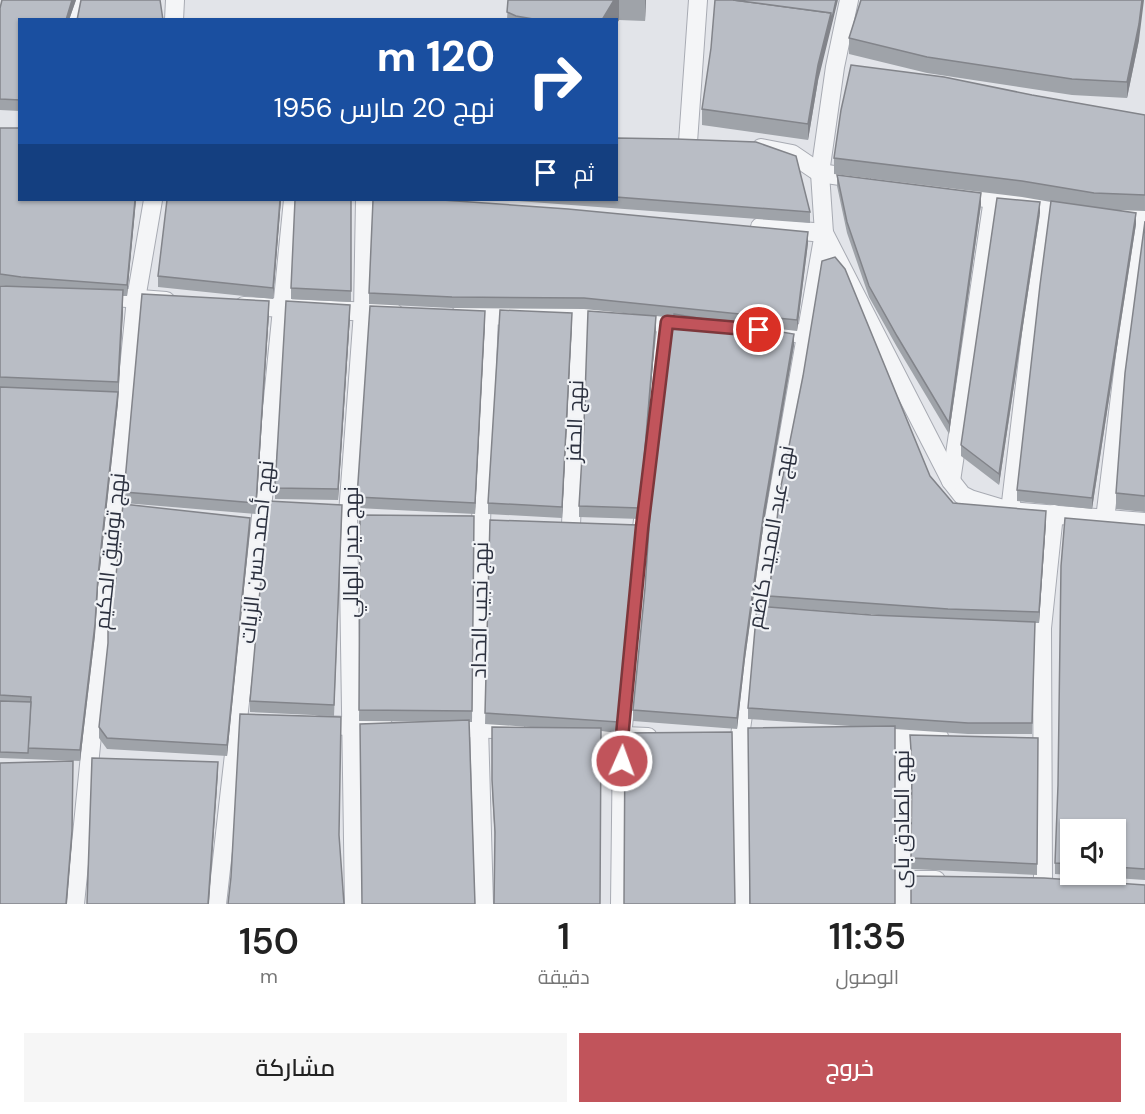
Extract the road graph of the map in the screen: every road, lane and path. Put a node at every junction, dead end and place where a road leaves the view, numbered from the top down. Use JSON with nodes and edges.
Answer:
{"nodes":[{"id":1,"x":78,"y":0,"type":"edge"},
{"id":2,"x":175,"y":0,"type":"edge"},
{"id":3,"x":698,"y":0,"type":"edge"},
{"id":4,"x":849,"y":0,"type":"edge"},
{"id":5,"x":74,"y":18,"type":"edge"},
{"id":6,"x":174,"y":18,"type":"edge"},
{"id":7,"x":665,"y":142,"type":"edge"},
{"id":8,"x":688,"y":142,"type":"junction"},
{"id":9,"x":709,"y":144,"type":"edge"},
{"id":10,"x":741,"y":146,"type":"edge"},
{"id":11,"x":820,"y":173,"type":"junction"},
{"id":12,"x":877,"y":182,"type":"edge"},
{"id":13,"x":935,"y":190,"type":"edge"},
{"id":14,"x":993,"y":199,"type":"junction"},
{"id":15,"x":153,"y":201,"type":"edge"},
{"id":16,"x":293,"y":201,"type":"edge"},
{"id":17,"x":365,"y":201,"type":"edge"},
{"id":18,"x":1046,"y":207,"type":"junction"},
{"id":19,"x":1143,"y":218,"type":"edge"},
{"id":20,"x":738,"y":225,"type":"edge"},
{"id":21,"x":824,"y":233,"type":"junction"},
{"id":22,"x":79,"y":295,"type":"edge"},
{"id":23,"x":135,"y":299,"type":"junction"},
{"id":24,"x":181,"y":302,"type":"edge"},
{"id":25,"x":226,"y":305,"type":"edge"},
{"id":26,"x":283,"y":309,"type":"junction"},
{"id":27,"x":363,"y":312,"type":"junction"},
{"id":28,"x":408,"y":314,"type":"edge"},
{"id":29,"x":443,"y":315,"type":"edge"},
{"id":30,"x":489,"y":316,"type":"junction"},
{"id":31,"x":579,"y":317,"type":"junction"},
{"id":32,"x":667,"y":322,"type":"junction"},
{"id":33,"x":713,"y":326,"type":"edge"},
{"id":34,"x":748,"y":329,"type":"edge"},
{"id":35,"x":806,"y":334,"type":"junction"},
{"id":36,"x":951,"y":481,"type":"junction"},
{"id":37,"x":115,"y":510,"type":"junction"},
{"id":38,"x":284,"y":510,"type":"edge"},
{"id":39,"x":137,"y":511,"type":"edge"},
{"id":40,"x":1010,"y":511,"type":"junction"},
{"id":41,"x":327,"y":513,"type":"edge"},
{"id":42,"x":348,"y":514,"type":"junction"},
{"id":43,"x":1054,"y":514,"type":"junction"},
{"id":44,"x":255,"y":516,"type":"junction"},
{"id":45,"x":368,"y":516,"type":"edge"},
{"id":46,"x":1105,"y":519,"type":"junction"},
{"id":47,"x":475,"y":521,"type":"junction"},
{"id":48,"x":503,"y":522,"type":"edge"},
{"id":49,"x":1145,"y":522,"type":"edge"},
{"id":50,"x":548,"y":524,"type":"edge"},
{"id":51,"x":238,"y":719,"type":"junction"},
{"id":52,"x":261,"y":721,"type":"edge"},
{"id":53,"x":306,"y":724,"type":"edge"},
{"id":54,"x":352,"y":727,"type":"junction"},
{"id":55,"x":398,"y":727,"type":"edge"},
{"id":56,"x":433,"y":727,"type":"edge"},
{"id":57,"x":479,"y":727,"type":"junction"},
{"id":58,"x":538,"y":731,"type":"edge"},
{"id":59,"x":562,"y":733,"type":"edge"},
{"id":60,"x":856,"y":735,"type":"edge"},
{"id":61,"x":902,"y":735,"type":"junction"},
{"id":62,"x":734,"y":736,"type":"junction"},
{"id":63,"x":763,"y":736,"type":"edge"},
{"id":64,"x":622,"y":737,"type":"junction"},
{"id":65,"x":669,"y":737,"type":"edge"},
{"id":66,"x":960,"y":738,"type":"edge"},
{"id":67,"x":82,"y":764,"type":"junction"},
{"id":68,"x":112,"y":764,"type":"edge"},
{"id":69,"x":902,"y":880,"type":"junction"},
{"id":70,"x":949,"y":880,"type":"edge"},
{"id":71,"x":1060,"y":881,"type":"edge"},
{"id":72,"x":75,"y":904,"type":"edge"},
{"id":73,"x":217,"y":904,"type":"edge"},
{"id":74,"x":354,"y":904,"type":"edge"},
{"id":75,"x":484,"y":904,"type":"edge"},
{"id":76,"x":620,"y":904,"type":"edge"},
{"id":77,"x":740,"y":904,"type":"edge"},
{"id":78,"x":902,"y":904,"type":"edge"}],
"edges":[{"from":1,"to":5,"type":"street"},
{"from":2,"to":6,"type":"street"},
{"from":3,"to":8,"type":"street"},
{"from":4,"to":11,"type":"street","name":"نهج عبد المجيد كاضم"},
{"from":7,"to":8,"type":"street"},
{"from":8,"to":9,"type":"street"},
{"from":10,"to":11,"type":"street"},
{"from":11,"to":12,"type":"street"},
{"from":11,"to":21,"type":"street","name":"نهج عبد المجيد كاضم"},
{"from":13,"to":14,"type":"street"},
{"from":14,"to":18,"type":"street"},
{"from":14,"to":36,"type":"street"},
{"from":15,"to":23,"type":"street","name":"نهج توفيق الحكيم"},
{"from":16,"to":26,"type":"street","name":"نهج أحمد حسن الزيات"},
{"from":17,"to":27,"type":"street","name":"نهج حيدر الهالي"},
{"from":18,"to":19,"type":"street"},
{"from":18,"to":40,"type":"street"},
{"from":19,"to":46,"type":"street"},
{"from":20,"to":21,"type":"street"},
{"from":21,"to":35,"type":"street","name":"نهج عبد المجيد كاضم"},
{"from":21,"to":36,"type":"street"},
{"from":22,"to":23,"type":"street"},
{"from":23,"to":24,"type":"street"},
{"from":23,"to":37,"type":"street","name":"نهج توفيق الحكيم"},
{"from":25,"to":26,"type":"street"},
{"from":26,"to":27,"type":"street"},
{"from":26,"to":44,"type":"street","name":"نهج أحمد حسن الزيات"},
{"from":27,"to":28,"type":"street"},
{"from":27,"to":42,"type":"street","name":"نهج حيدر الهالي"},
{"from":29,"to":30,"type":"street"},
{"from":30,"to":31,"type":"street"},
{"from":30,"to":47,"type":"street","name":"نهج نجيب الحداد"},
{"from":31,"to":32,"type":"street"},
{"from":31,"to":50,"type":"street","name":"نهج الحفز"},
{"from":32,"to":33,"type":"street"},
{"from":32,"to":64,"type":"street"},
{"from":34,"to":35,"type":"street"},
{"from":35,"to":62,"type":"street","name":"نهج عبد المجيد كاضم"},
{"from":36,"to":40,"type":"street"},
{"from":37,"to":39,"type":"street"},
{"from":37,"to":67,"type":"street","name":"نهج توفيق الحكيم"},
{"from":38,"to":44,"type":"street"},
{"from":40,"to":43,"type":"street"},
{"from":41,"to":42,"type":"street"},
{"from":42,"to":45,"type":"street"},
{"from":42,"to":54,"type":"street","name":"نهج حيدر الهالي"},
{"from":43,"to":46,"type":"street"},
{"from":43,"to":71,"type":"street"},
{"from":44,"to":51,"type":"street","name":"نهج أحمد حسن الزيات"},
{"from":46,"to":49,"type":"street"},
{"from":47,"to":48,"type":"street"},
{"from":47,"to":57,"type":"street","name":"نهج نجيب الحداد"},
{"from":51,"to":52,"type":"street"},
{"from":51,"to":73,"type":"street","name":"نهج أحمد حسن الزيات"},
{"from":53,"to":54,"type":"street"},
{"from":54,"to":55,"type":"street"},
{"from":54,"to":74,"type":"street","name":"نهج حيدر الهالي"},
{"from":56,"to":57,"type":"street"},
{"from":57,"to":58,"type":"street"},
{"from":57,"to":75,"type":"street","name":"نهج نجيب الحداد"},
{"from":59,"to":64,"type":"street"},
{"from":60,"to":61,"type":"street"},
{"from":61,"to":66,"type":"street"},
{"from":61,"to":69,"type":"street","name":"نهج الصادق باى"},
{"from":62,"to":63,"type":"street"},
{"from":62,"to":77,"type":"street","name":"نهج عبد المجيد كاضم"},
{"from":64,"to":65,"type":"street"},
{"from":64,"to":76,"type":"street"},
{"from":67,"to":68,"type":"street"},
{"from":67,"to":72,"type":"street","name":"نهج توفيق الحكيم"},
{"from":69,"to":70,"type":"street"},
{"from":69,"to":78,"type":"street","name":"نهج الصادق باى"}]}
